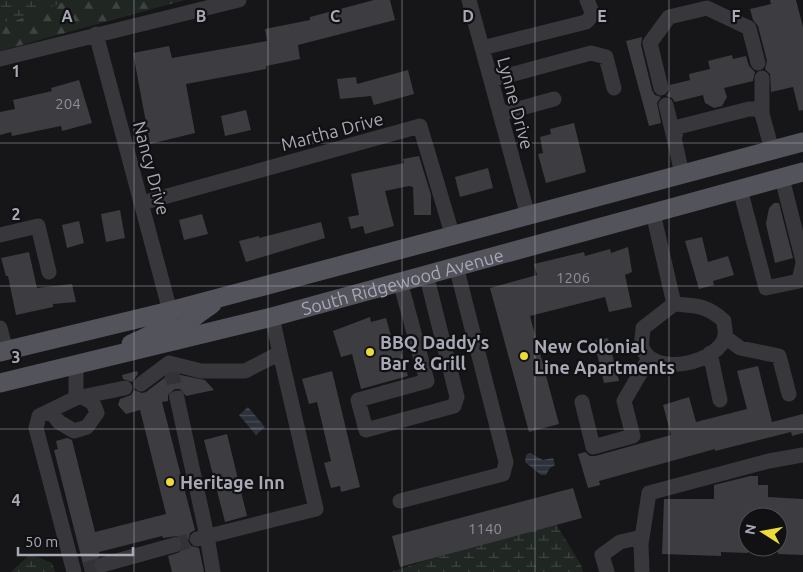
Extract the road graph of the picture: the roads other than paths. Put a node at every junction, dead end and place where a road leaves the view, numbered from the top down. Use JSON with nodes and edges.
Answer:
{"nodes":[{"id":1,"x":239,"y":0,"type":"edge"},
{"id":2,"x":469,"y":0,"type":"edge"},
{"id":3,"x":588,"y":0,"type":"edge"},
{"id":4,"x":96,"y":34,"type":"junction"},
{"id":5,"x":482,"y":48,"type":"junction"},
{"id":6,"x":0,"y":59,"type":"edge"},
{"id":7,"x":758,"y":63,"type":"dead end"},
{"id":8,"x":762,"y":78,"type":"dead end"},
{"id":9,"x":491,"y":80,"type":"junction"},
{"id":10,"x":614,"y":88,"type":"dead end"},
{"id":11,"x":661,"y":88,"type":"dead end"},
{"id":12,"x":554,"y":99,"type":"dead end"},
{"id":13,"x":666,"y":105,"type":"dead end"},
{"id":14,"x":500,"y":114,"type":"junction"},
{"id":15,"x":762,"y":114,"type":"junction"},
{"id":16,"x":674,"y":138,"type":"junction"},
{"id":17,"x":803,"y":142,"type":"edge"},
{"id":18,"x":772,"y":150,"type":"junction"},
{"id":19,"x":803,"y":172,"type":"edge"},
{"id":20,"x":682,"y":174,"type":"junction"},
{"id":21,"x":782,"y":178,"type":"junction"},
{"id":22,"x":740,"y":189,"type":"junction"},
{"id":23,"x":142,"y":202,"type":"junction"},
{"id":24,"x":653,"y":213,"type":"junction"},
{"id":25,"x":528,"y":216,"type":"junction"},
{"id":26,"x":0,"y":235,"type":"edge"},
{"id":27,"x":452,"y":236,"type":"junction"},
{"id":28,"x":803,"y":262,"type":"edge"},
{"id":29,"x":456,"y":266,"type":"junction"},
{"id":30,"x":48,"y":272,"type":"dead end"},
{"id":31,"x":426,"y":274,"type":"junction"},
{"id":32,"x":400,"y":280,"type":"junction"},
{"id":33,"x":221,"y":298,"type":"junction"},
{"id":34,"x":674,"y":304,"type":"junction"},
{"id":35,"x":170,"y":311,"type":"junction"},
{"id":36,"x":272,"y":317,"type":"junction"},
{"id":37,"x":0,"y":328,"type":"edge"},
{"id":38,"x":725,"y":338,"type":"junction"},
{"id":39,"x":172,"y":342,"type":"junction"},
{"id":40,"x":3,"y":351,"type":"edge"},
{"id":41,"x":280,"y":353,"type":"junction"},
{"id":42,"x":710,"y":353,"type":"junction"},
{"id":43,"x":649,"y":358,"type":"junction"},
{"id":44,"x":101,"y":359,"type":"junction"},
{"id":45,"x":76,"y":365,"type":"junction"},
{"id":46,"x":170,"y":366,"type":"junction"},
{"id":47,"x":0,"y":383,"type":"edge"},
{"id":48,"x":140,"y":384,"type":"dead end"},
{"id":49,"x":125,"y":388,"type":"dead end"},
{"id":50,"x":789,"y":394,"type":"dead end"},
{"id":51,"x":79,"y":398,"type":"junction"},
{"id":52,"x":177,"y":398,"type":"tunnel mouth"},
{"id":53,"x":720,"y":400,"type":"dead end"},
{"id":54,"x":582,"y":402,"type":"dead end"},
{"id":55,"x":50,"y":411,"type":"junction"},
{"id":56,"x":803,"y":455,"type":"edge"},
{"id":57,"x":400,"y":501,"type":"dead end"},
{"id":58,"x":642,"y":537,"type":"junction"},
{"id":59,"x":202,"y":538,"type":"junction"},
{"id":60,"x":174,"y":546,"type":"tunnel mouth"},
{"id":61,"x":102,"y":565,"type":"tunnel mouth"},
{"id":62,"x":78,"y":571,"type":"edge"},
{"id":63,"x":213,"y":572,"type":"edge"},
{"id":64,"x":608,"y":572,"type":"edge"},
{"id":65,"x":642,"y":572,"type":"edge"}],
"edges":[{"from":1,"to":4,"type":"street"},
{"from":2,"to":5,"type":"street","name":"Lynne Drive"},
{"from":3,"to":5,"type":"street"},
{"from":4,"to":6,"type":"street"},
{"from":4,"to":23,"type":"street","name":"Nancy Drive"},
{"from":5,"to":9,"type":"street","name":"Lynne Drive"},
{"from":7,"to":11,"type":"street"},
{"from":8,"to":15,"type":"street"},
{"from":9,"to":10,"type":"street"},
{"from":9,"to":14,"type":"street","name":"Lynne Drive"},
{"from":12,"to":14,"type":"street"},
{"from":13,"to":16,"type":"street"},
{"from":14,"to":25,"type":"street","name":"Lynne Drive"},
{"from":15,"to":16,"type":"street"},
{"from":15,"to":18,"type":"street"},
{"from":16,"to":20,"type":"street"},
{"from":17,"to":18,"type":"main road","name":"South Ridgewood Avenue"},
{"from":18,"to":20,"type":"main road","name":"South Ridgewood Avenue"},
{"from":19,"to":21,"type":"main road","name":"South Ridgewood Avenue"},
{"from":20,"to":25,"type":"main road","name":"South Ridgewood Avenue"},
{"from":21,"to":22,"type":"main road","name":"South Ridgewood Avenue"},
{"from":21,"to":28,"type":"street"},
{"from":22,"to":24,"type":"main road","name":"South Ridgewood Avenue"},
{"from":22,"to":28,"type":"street"},
{"from":23,"to":27,"type":"street","name":"Martha Drive"},
{"from":23,"to":35,"type":"street","name":"Nancy Drive"},
{"from":24,"to":29,"type":"main road","name":"South Ridgewood Avenue"},
{"from":24,"to":34,"type":"street"},
{"from":25,"to":27,"type":"main road","name":"South Ridgewood Avenue"},
{"from":26,"to":30,"type":"street"},
{"from":27,"to":33,"type":"main road","name":"South Ridgewood Avenue"},
{"from":29,"to":31,"type":"main road","name":"South Ridgewood Avenue"},
{"from":29,"to":57,"type":"street"},
{"from":31,"to":32,"type":"main road","name":"South Ridgewood Avenue"},
{"from":31,"to":32,"type":"street"},
{"from":32,"to":36,"type":"main road","name":"South Ridgewood Avenue"},
{"from":33,"to":35,"type":"main road","name":"South Ridgewood Avenue"},
{"from":33,"to":39,"type":"main road"},
{"from":34,"to":38,"type":"street"},
{"from":34,"to":43,"type":"street"},
{"from":35,"to":40,"type":"main road","name":"South Ridgewood Avenue"},
{"from":35,"to":44,"type":"main road"},
{"from":36,"to":39,"type":"main road","name":"South Ridgewood Avenue"},
{"from":36,"to":41,"type":"street"},
{"from":37,"to":40,"type":"street"},
{"from":38,"to":42,"type":"street"},
{"from":38,"to":50,"type":"street"},
{"from":39,"to":44,"type":"main road","name":"South Ridgewood Avenue"},
{"from":39,"to":46,"type":"street"},
{"from":41,"to":46,"type":"street"},
{"from":41,"to":59,"type":"street"},
{"from":42,"to":43,"type":"street"},
{"from":42,"to":53,"type":"street"},
{"from":43,"to":54,"type":"street"},
{"from":44,"to":45,"type":"main road","name":"South Ridgewood Avenue"},
{"from":45,"to":47,"type":"main road","name":"South Ridgewood Avenue"},
{"from":45,"to":51,"type":"street"},
{"from":46,"to":48,"type":"street"},
{"from":49,"to":51,"type":"street"},
{"from":51,"to":55,"type":"street"},
{"from":51,"to":55,"type":"street"},
{"from":52,"to":59,"type":"street"},
{"from":55,"to":62,"type":"street"},
{"from":56,"to":58,"type":"street"},
{"from":58,"to":64,"type":"street"},
{"from":58,"to":65,"type":"street"},
{"from":59,"to":63,"type":"street"},
{"from":60,"to":61,"type":"street"}]}
